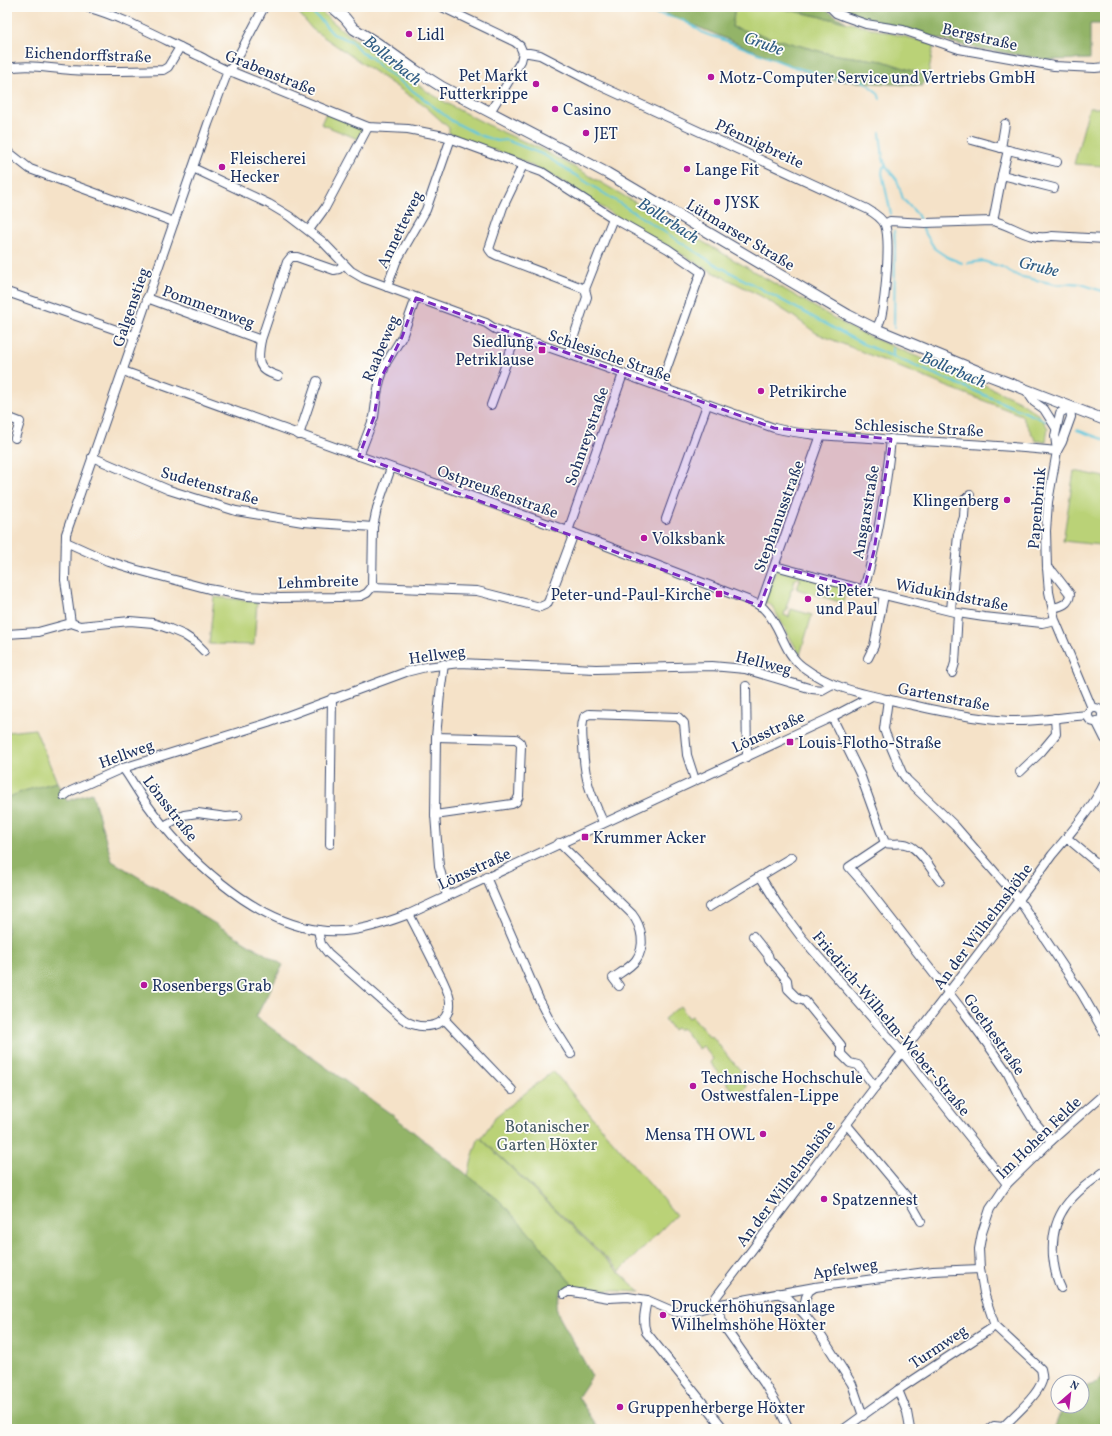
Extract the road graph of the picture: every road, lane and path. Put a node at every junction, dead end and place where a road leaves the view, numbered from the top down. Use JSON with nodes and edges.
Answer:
{"nodes":[{"id":1,"x":86,"y":7,"type":"edge"},
{"id":2,"x":332,"y":7,"type":"edge"},
{"id":3,"x":442,"y":7,"type":"edge"},
{"id":4,"x":830,"y":7,"type":"edge"},
{"id":5,"x":262,"y":8,"type":"edge"},
{"id":6,"x":107,"y":10,"type":"edge"},
{"id":7,"x":180,"y":47,"type":"junction"},
{"id":8,"x":523,"y":53,"type":"junction"},
{"id":9,"x":1105,"y":67,"type":"edge"},
{"id":10,"x":7,"y":68,"type":"edge"},
{"id":11,"x":228,"y":71,"type":"junction"},
{"id":12,"x":490,"y":112,"type":"junction"},
{"id":13,"x":1005,"y":124,"type":"dead end"},
{"id":14,"x":368,"y":127,"type":"junction"},
{"id":15,"x":451,"y":138,"type":"junction"},
{"id":16,"x":972,"y":140,"type":"dead end"},
{"id":17,"x":1005,"y":149,"type":"junction"},
{"id":18,"x":7,"y":151,"type":"edge"},
{"id":19,"x":1057,"y":162,"type":"dead end"},
{"id":20,"x":523,"y":164,"type":"junction"},
{"id":21,"x":193,"y":168,"type":"junction"},
{"id":22,"x":1002,"y":175,"type":"junction"},
{"id":23,"x":1054,"y":188,"type":"dead end"},
{"id":24,"x":613,"y":218,"type":"junction"},
{"id":25,"x":993,"y":221,"type":"junction"},
{"id":26,"x":174,"y":222,"type":"junction"},
{"id":27,"x":885,"y":224,"type":"junction"},
{"id":28,"x":309,"y":230,"type":"junction"},
{"id":29,"x":1105,"y":239,"type":"edge"},
{"id":30,"x":343,"y":265,"type":"junction"},
{"id":31,"x":387,"y":287,"type":"junction"},
{"id":32,"x":585,"y":289,"type":"junction"},
{"id":33,"x":7,"y":292,"type":"edge"},
{"id":34,"x":147,"y":298,"type":"junction"},
{"id":35,"x":416,"y":298,"type":"junction"},
{"id":36,"x":876,"y":329,"type":"junction"},
{"id":37,"x":134,"y":336,"type":"junction"},
{"id":38,"x":516,"y":336,"type":"junction"},
{"id":39,"x":261,"y":340,"type":"junction"},
{"id":40,"x":568,"y":354,"type":"junction"},
{"id":41,"x":123,"y":372,"type":"junction"},
{"id":42,"x":623,"y":374,"type":"junction"},
{"id":43,"x":278,"y":376,"type":"dead end"},
{"id":44,"x":317,"y":381,"type":"dead end"},
{"id":45,"x":660,"y":387,"type":"junction"},
{"id":46,"x":1026,"y":390,"type":"junction"},
{"id":47,"x":491,"y":405,"type":"dead end"},
{"id":48,"x":707,"y":405,"type":"junction"},
{"id":49,"x":1070,"y":407,"type":"junction"},
{"id":50,"x":7,"y":417,"type":"edge"},
{"id":51,"x":1105,"y":420,"type":"edge"},
{"id":52,"x":1056,"y":428,"type":"junction"},
{"id":53,"x":299,"y":435,"type":"junction"},
{"id":54,"x":821,"y":435,"type":"junction"},
{"id":55,"x":15,"y":438,"type":"dead end"},
{"id":56,"x":891,"y":439,"type":"junction"},
{"id":57,"x":1057,"y":451,"type":"junction"},
{"id":58,"x":359,"y":456,"type":"junction"},
{"id":59,"x":92,"y":457,"type":"junction"},
{"id":60,"x":391,"y":468,"type":"junction"},
{"id":61,"x":970,"y":495,"type":"dead end"},
{"id":62,"x":666,"y":520,"type":"dead end"},
{"id":63,"x":372,"y":527,"type":"junction"},
{"id":64,"x":571,"y":532,"type":"junction"},
{"id":65,"x":66,"y":542,"type":"junction"},
{"id":66,"x":775,"y":566,"type":"junction"},
{"id":67,"x":1047,"y":568,"type":"junction"},
{"id":68,"x":372,"y":588,"type":"junction"},
{"id":69,"x":864,"y":589,"type":"junction"},
{"id":70,"x":884,"y":595,"type":"junction"},
{"id":71,"x":760,"y":606,"type":"junction"},
{"id":72,"x":1053,"y":608,"type":"junction"},
{"id":73,"x":954,"y":612,"type":"junction"},
{"id":74,"x":1055,"y":620,"type":"junction"},
{"id":75,"x":71,"y":623,"type":"junction"},
{"id":76,"x":7,"y":634,"type":"edge"},
{"id":77,"x":204,"y":651,"type":"dead end"},
{"id":78,"x":868,"y":658,"type":"dead end"},
{"id":79,"x":444,"y":664,"type":"junction"},
{"id":80,"x":952,"y":673,"type":"dead end"},
{"id":81,"x":831,"y":684,"type":"junction"},
{"id":82,"x":746,"y":686,"type":"dead end"},
{"id":83,"x":872,"y":696,"type":"junction"},
{"id":84,"x":332,"y":698,"type":"junction"},
{"id":85,"x":888,"y":699,"type":"junction"},
{"id":86,"x":1090,"y":712,"type":"junction"},
{"id":87,"x":1103,"y":712,"type":"edge"},
{"id":88,"x":832,"y":717,"type":"junction"},
{"id":89,"x":1055,"y":718,"type":"junction"},
{"id":90,"x":1096,"y":721,"type":"junction"},
{"id":91,"x":436,"y":737,"type":"junction"},
{"id":92,"x":1105,"y":739,"type":"edge"},
{"id":93,"x":747,"y":757,"type":"junction"},
{"id":94,"x":123,"y":768,"type":"junction"},
{"id":95,"x":1020,"y":772,"type":"dead end"},
{"id":96,"x":695,"y":780,"type":"junction"},
{"id":97,"x":1105,"y":782,"type":"edge"},
{"id":98,"x":64,"y":796,"type":"dead end"},
{"id":99,"x":435,"y":815,"type":"junction"},
{"id":100,"x":238,"y":816,"type":"dead end"},
{"id":101,"x":603,"y":822,"type":"junction"},
{"id":102,"x":164,"y":826,"type":"junction"},
{"id":103,"x":1067,"y":838,"type":"junction"},
{"id":104,"x":885,"y":843,"type":"junction"},
{"id":105,"x":330,"y":844,"type":"dead end"},
{"id":106,"x":559,"y":844,"type":"junction"},
{"id":107,"x":792,"y":856,"type":"dead end"},
{"id":108,"x":1105,"y":873,"type":"edge"},
{"id":109,"x":760,"y":876,"type":"junction"},
{"id":110,"x":486,"y":877,"type":"junction"},
{"id":111,"x":940,"y":881,"type":"dead end"},
{"id":112,"x":447,"y":896,"type":"junction"},
{"id":113,"x":1019,"y":900,"type":"junction"},
{"id":114,"x":709,"y":907,"type":"dead end"},
{"id":115,"x":409,"y":914,"type":"junction"},
{"id":116,"x":318,"y":930,"type":"junction"},
{"id":117,"x":753,"y":936,"type":"dead end"},
{"id":118,"x":619,"y":986,"type":"dead end"},
{"id":119,"x":949,"y":993,"type":"junction"},
{"id":120,"x":445,"y":1020,"type":"junction"},
{"id":121,"x":1105,"y":1034,"type":"edge"},
{"id":122,"x":902,"y":1052,"type":"junction"},
{"id":123,"x":571,"y":1054,"type":"dead end"},
{"id":124,"x":875,"y":1087,"type":"junction"},
{"id":125,"x":512,"y":1090,"type":"dead end"},
{"id":126,"x":1105,"y":1093,"type":"edge"},
{"id":127,"x":847,"y":1125,"type":"junction"},
{"id":128,"x":1051,"y":1142,"type":"junction"},
{"id":129,"x":1105,"y":1171,"type":"edge"},
{"id":130,"x":1007,"y":1184,"type":"junction"},
{"id":131,"x":921,"y":1221,"type":"dead end"},
{"id":132,"x":980,"y":1269,"type":"junction"},
{"id":133,"x":815,"y":1287,"type":"junction"},
{"id":134,"x":1061,"y":1288,"type":"dead end"},
{"id":135,"x":778,"y":1293,"type":"junction"},
{"id":136,"x":564,"y":1294,"type":"dead end"},
{"id":137,"x":647,"y":1300,"type":"junction"},
{"id":138,"x":715,"y":1305,"type":"junction"},
{"id":139,"x":805,"y":1315,"type":"junction"},
{"id":140,"x":994,"y":1326,"type":"junction"},
{"id":141,"x":898,"y":1390,"type":"junction"},
{"id":142,"x":863,"y":1416,"type":"junction"},
{"id":143,"x":1002,"y":1428,"type":"edge"},
{"id":144,"x":724,"y":1429,"type":"edge"},
{"id":145,"x":789,"y":1429,"type":"edge"},
{"id":146,"x":844,"y":1429,"type":"edge"},
{"id":147,"x":910,"y":1429,"type":"edge"},
{"id":148,"x":990,"y":1429,"type":"edge"}],
"edges":[{"from":1,"to":6,"type":"street","name":"Grabenstraße"},
{"from":2,"to":12,"type":"main road","name":"Lütmarser Straße"},
{"from":3,"to":8,"type":"street"},
{"from":4,"to":9,"type":"street","name":"Bergstraße"},
{"from":5,"to":11,"type":"street","name":"Galgenstieg"},
{"from":6,"to":7,"type":"street","name":"Grabenstraße"},
{"from":7,"to":10,"type":"street","name":"Eichendorffstraße"},
{"from":7,"to":11,"type":"street","name":"Grabenstraße"},
{"from":8,"to":12,"type":"street"},
{"from":8,"to":27,"type":"street","name":"Pfennigbreite"},
{"from":11,"to":14,"type":"street","name":"Grabenstraße"},
{"from":11,"to":21,"type":"street","name":"Galgenstieg"},
{"from":12,"to":36,"type":"main road","name":"Lütmarser Straße"},
{"from":13,"to":17,"type":"street"},
{"from":14,"to":15,"type":"street","name":"Grabenstraße"},
{"from":14,"to":28,"type":"street"},
{"from":15,"to":20,"type":"street","name":"Grabenstraße"},
{"from":15,"to":31,"type":"street","name":"Annetteweg"},
{"from":16,"to":17,"type":"street"},
{"from":17,"to":19,"type":"street"},
{"from":17,"to":22,"type":"street"},
{"from":18,"to":26,"type":"street"},
{"from":20,"to":24,"type":"street","name":"Grabenstraße"},
{"from":20,"to":32,"type":"street"},
{"from":21,"to":26,"type":"street","name":"Galgenstieg"},
{"from":21,"to":28,"type":"street","name":"Schlesische Straße"},
{"from":22,"to":23,"type":"street"},
{"from":22,"to":25,"type":"street"},
{"from":24,"to":32,"type":"street"},
{"from":24,"to":45,"type":"street","name":"Grabenstraße"},
{"from":25,"to":27,"type":"street"},
{"from":25,"to":29,"type":"street"},
{"from":26,"to":34,"type":"street","name":"Galgenstieg"},
{"from":27,"to":36,"type":"street"},
{"from":28,"to":30,"type":"street","name":"Schlesische Straße"},
{"from":30,"to":31,"type":"street","name":"Schlesische Straße"},
{"from":30,"to":39,"type":"street","name":"Pommernweg"},
{"from":31,"to":35,"type":"street","name":"Schlesische Straße"},
{"from":32,"to":40,"type":"street"},
{"from":33,"to":37,"type":"street"},
{"from":34,"to":37,"type":"street","name":"Galgenstieg"},
{"from":34,"to":39,"type":"street","name":"Pommernweg"},
{"from":35,"to":38,"type":"street","name":"Schlesische Straße"},
{"from":35,"to":58,"type":"street","name":"Raabeweg"},
{"from":36,"to":46,"type":"main road","name":"Lütmarser Straße"},
{"from":37,"to":41,"type":"street","name":"Galgenstieg"},
{"from":38,"to":40,"type":"street","name":"Schlesische Straße"},
{"from":38,"to":47,"type":"street"},
{"from":39,"to":43,"type":"street","name":"Pommernweg"},
{"from":40,"to":42,"type":"street","name":"Schlesische Straße"},
{"from":41,"to":53,"type":"street","name":"Ostpreußenstraße"},
{"from":41,"to":59,"type":"street","name":"Galgenstieg"},
{"from":42,"to":45,"type":"street","name":"Schlesische Straße"},
{"from":42,"to":64,"type":"street","name":"Sohnreystraße"},
{"from":44,"to":53,"type":"street"},
{"from":45,"to":48,"type":"street","name":"Schlesische Straße"},
{"from":46,"to":49,"type":"main road","name":"Lütmarser Straße"},
{"from":46,"to":52,"type":"street"},
{"from":48,"to":54,"type":"street","name":"Schlesische Straße"},
{"from":48,"to":62,"type":"street"},
{"from":49,"to":51,"type":"main road","name":"Lütmarser Straße"},
{"from":49,"to":52,"type":"street","name":"Papenbrink"},
{"from":49,"to":57,"type":"street","name":"Papenbrink"},
{"from":50,"to":55,"type":"street"},
{"from":52,"to":57,"type":"street","name":"Papenbrink"},
{"from":53,"to":58,"type":"street","name":"Ostpreußenstraße"},
{"from":54,"to":56,"type":"street","name":"Schlesische Straße"},
{"from":54,"to":66,"type":"street","name":"Stephanusstraße"},
{"from":56,"to":57,"type":"street","name":"Schlesische Straße"},
{"from":56,"to":69,"type":"street","name":"Ansgarstraße"},
{"from":57,"to":67,"type":"street","name":"Papenbrink"},
{"from":58,"to":60,"type":"street","name":"Ostpreußenstraße"},
{"from":59,"to":63,"type":"street","name":"Sudetenstraße"},
{"from":59,"to":65,"type":"street","name":"Galgenstieg"},
{"from":60,"to":63,"type":"street"},
{"from":60,"to":64,"type":"street","name":"Ostpreußenstraße"},
{"from":61,"to":73,"type":"street"},
{"from":63,"to":68,"type":"street"},
{"from":64,"to":68,"type":"street","name":"Lehmbreite"},
{"from":64,"to":71,"type":"street","name":"Ostpreußenstraße"},
{"from":65,"to":68,"type":"street","name":"Lehmbreite"},
{"from":65,"to":75,"type":"street","name":"Galgenstieg"},
{"from":66,"to":69,"type":"street","name":"Widukindstraße"},
{"from":66,"to":71,"type":"street","name":"Stephanusstraße"},
{"from":67,"to":72,"type":"street","name":"Papenbrink"},
{"from":67,"to":72,"type":"street","name":"Papenbrink"},
{"from":69,"to":70,"type":"street","name":"Widukindstraße"},
{"from":70,"to":73,"type":"street","name":"Widukindstraße"},
{"from":70,"to":78,"type":"street"},
{"from":71,"to":81,"type":"street","name":"Ostpreußenstraße"},
{"from":72,"to":74,"type":"street","name":"Papenbrink"},
{"from":73,"to":74,"type":"street","name":"Widukindstraße"},
{"from":73,"to":80,"type":"street"},
{"from":74,"to":86,"type":"street","name":"Papenbrink"},
{"from":75,"to":76,"type":"street"},
{"from":75,"to":77,"type":"street"},
{"from":79,"to":81,"type":"street","name":"Hellweg"},
{"from":79,"to":84,"type":"street","name":"Hellweg"},
{"from":79,"to":91,"type":"street"},
{"from":81,"to":83,"type":"street","name":"Gartenstraße"},
{"from":82,"to":93,"type":"street"},
{"from":83,"to":85,"type":"street","name":"Gartenstraße"},
{"from":83,"to":88,"type":"street","name":"Lönsstraße"},
{"from":84,"to":94,"type":"street","name":"Hellweg"},
{"from":84,"to":105,"type":"street"},
{"from":85,"to":89,"type":"street","name":"Gartenstraße"},
{"from":85,"to":113,"type":"street"},
{"from":86,"to":87,"type":"street"},
{"from":86,"to":89,"type":"street","name":"Gartenstraße"},
{"from":86,"to":90,"type":"street"},
{"from":87,"to":90,"type":"street"},
{"from":88,"to":93,"type":"street","name":"Lönsstraße"},
{"from":88,"to":104,"type":"street"},
{"from":89,"to":95,"type":"street"},
{"from":90,"to":92,"type":"street"},
{"from":91,"to":99,"type":"street"},
{"from":91,"to":99,"type":"street"},
{"from":93,"to":96,"type":"street","name":"Lönsstraße"},
{"from":94,"to":98,"type":"street","name":"Hellweg"},
{"from":94,"to":102,"type":"street","name":"Lönsstraße"},
{"from":96,"to":101,"type":"street","name":"Lönsstraße"},
{"from":96,"to":101,"type":"street"},
{"from":97,"to":103,"type":"street","name":"An der Wilhelmshöhe"},
{"from":99,"to":112,"type":"street"},
{"from":100,"to":102,"type":"street"},
{"from":101,"to":106,"type":"street","name":"Lönsstraße"},
{"from":102,"to":116,"type":"street","name":"Lönsstraße"},
{"from":103,"to":108,"type":"street"},
{"from":103,"to":113,"type":"street","name":"An der Wilhelmshöhe"},
{"from":104,"to":111,"type":"street"},
{"from":104,"to":119,"type":"street","name":"Goethestraße"},
{"from":106,"to":110,"type":"street","name":"Lönsstraße"},
{"from":106,"to":118,"type":"street"},
{"from":107,"to":109,"type":"street"},
{"from":109,"to":114,"type":"street"},
{"from":109,"to":122,"type":"street","name":"Friedrich-Wilhelm-Weber-Straße"},
{"from":110,"to":112,"type":"street","name":"Lönsstraße"},
{"from":110,"to":123,"type":"street"},
{"from":112,"to":115,"type":"street","name":"Lönsstraße"},
{"from":113,"to":119,"type":"street","name":"An der Wilhelmshöhe"},
{"from":113,"to":121,"type":"street"},
{"from":115,"to":116,"type":"street","name":"Lönsstraße"},
{"from":115,"to":120,"type":"street"},
{"from":116,"to":120,"type":"street"},
{"from":117,"to":124,"type":"street"},
{"from":119,"to":122,"type":"street","name":"An der Wilhelmshöhe"},
{"from":119,"to":128,"type":"street","name":"Goethestraße"},
{"from":120,"to":125,"type":"street"},
{"from":122,"to":124,"type":"street","name":"An der Wilhelmshöhe"},
{"from":122,"to":130,"type":"street","name":"Friedrich-Wilhelm-Weber-Straße"},
{"from":124,"to":127,"type":"street","name":"An der Wilhelmshöhe"},
{"from":126,"to":128,"type":"street","name":"Im Hohen Felde"},
{"from":127,"to":131,"type":"street"},
{"from":127,"to":138,"type":"street","name":"An der Wilhelmshöhe"},
{"from":128,"to":130,"type":"street","name":"Im Hohen Felde"},
{"from":129,"to":134,"type":"street"},
{"from":130,"to":132,"type":"street","name":"Im Hohen Felde"},
{"from":132,"to":133,"type":"street","name":"Apfelweg"},
{"from":132,"to":140,"type":"street","name":"Im Hohen Felde"},
{"from":133,"to":135,"type":"street","name":"Apfelweg"},
{"from":133,"to":139,"type":"street"},
{"from":135,"to":138,"type":"street","name":"Apfelweg"},
{"from":135,"to":139,"type":"street"},
{"from":136,"to":137,"type":"street"},
{"from":137,"to":138,"type":"street"},
{"from":137,"to":144,"type":"street"},
{"from":138,"to":145,"type":"street"},
{"from":139,"to":142,"type":"street"},
{"from":140,"to":141,"type":"street","name":"Turmweg"},
{"from":140,"to":143,"type":"street"},
{"from":141,"to":142,"type":"street","name":"Turmweg"},
{"from":141,"to":147,"type":"street"},
{"from":142,"to":146,"type":"street","name":"Turmweg"},
{"from":143,"to":148,"type":"street"}]}
